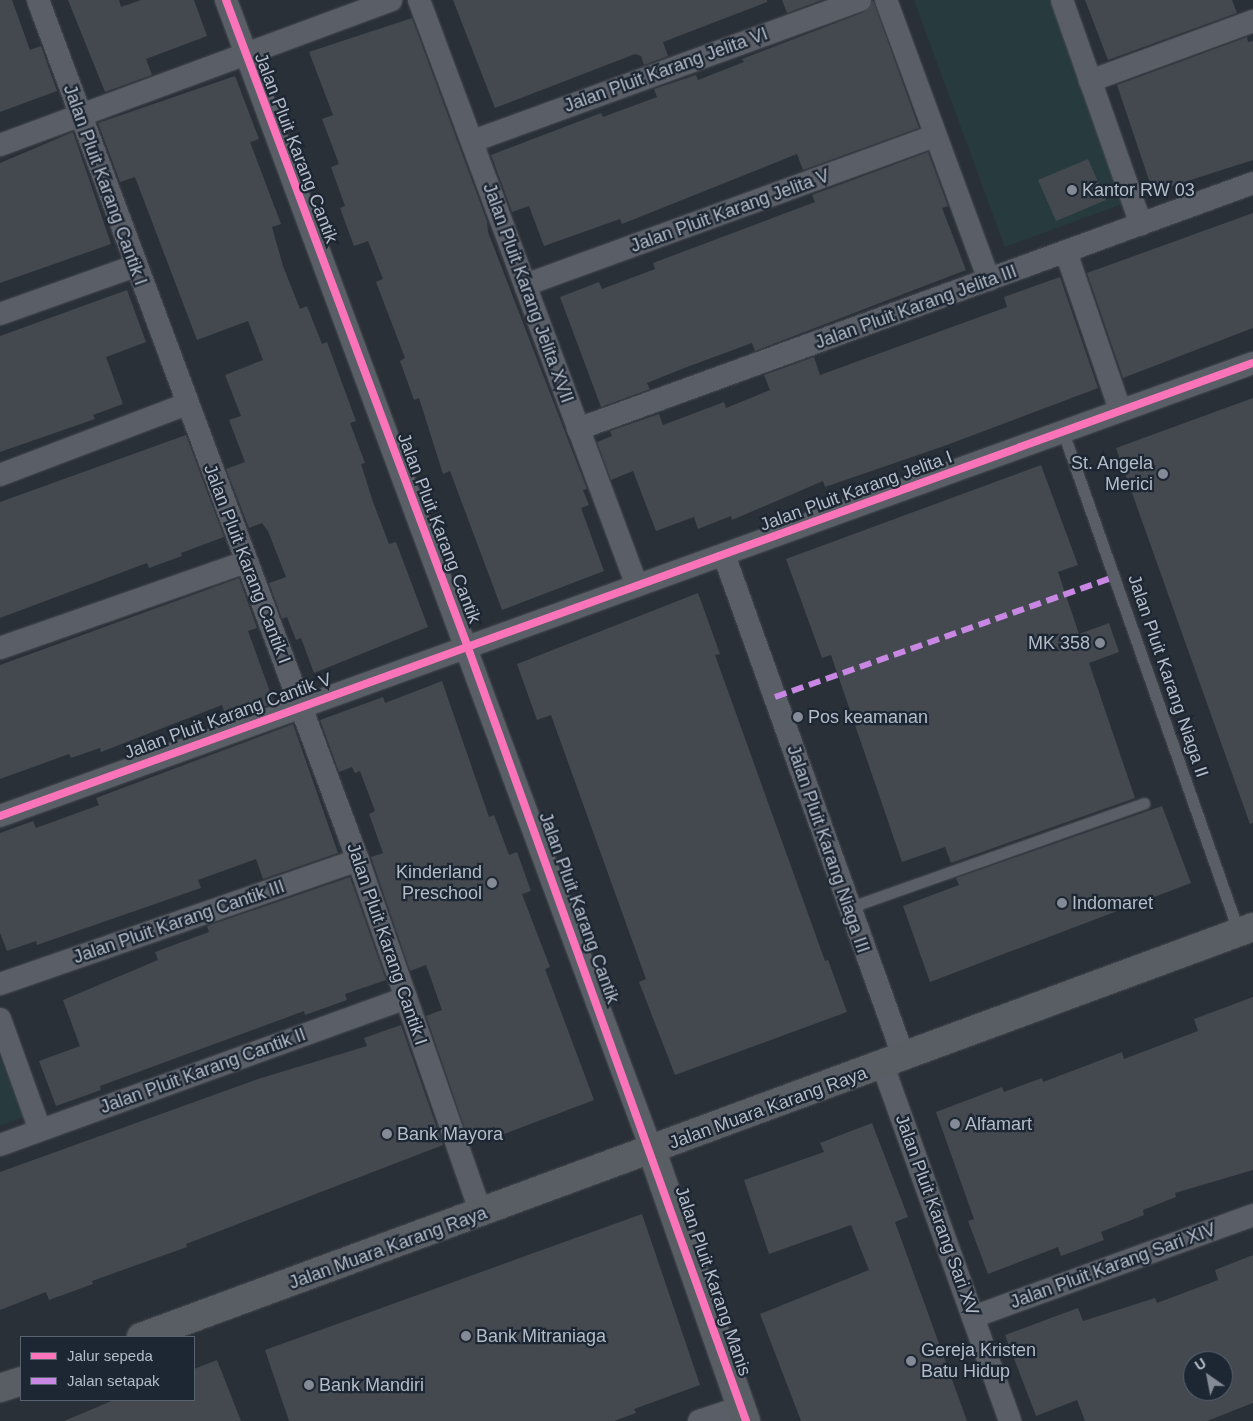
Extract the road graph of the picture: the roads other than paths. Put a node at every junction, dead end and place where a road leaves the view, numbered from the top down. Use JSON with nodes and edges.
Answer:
{"nodes":[{"id":1,"x":38,"y":0,"type":"edge"},
{"id":2,"x":226,"y":0,"type":"edge"},
{"id":3,"x":391,"y":0,"type":"edge"},
{"id":4,"x":419,"y":0,"type":"edge"},
{"id":5,"x":860,"y":0,"type":"edge"},
{"id":6,"x":886,"y":0,"type":"edge"},
{"id":7,"x":1062,"y":0,"type":"edge"},
{"id":8,"x":1253,"y":21,"type":"edge"},
{"id":9,"x":244,"y":53,"type":"junction"},
{"id":10,"x":1090,"y":81,"type":"junction"},
{"id":11,"x":79,"y":116,"type":"junction"},
{"id":12,"x":935,"y":136,"type":"junction"},
{"id":13,"x":473,"y":140,"type":"junction"},
{"id":14,"x":0,"y":146,"type":"edge"},
{"id":15,"x":1253,"y":183,"type":"edge"},
{"id":16,"x":1141,"y":224,"type":"junction"},
{"id":17,"x":1066,"y":252,"type":"junction"},
{"id":18,"x":135,"y":266,"type":"junction"},
{"id":19,"x":989,"y":280,"type":"junction"},
{"id":20,"x":525,"y":285,"type":"junction"},
{"id":21,"x":0,"y":314,"type":"edge"},
{"id":22,"x":1253,"y":362,"type":"edge"},
{"id":23,"x":188,"y":404,"type":"junction"},
{"id":24,"x":1120,"y":410,"type":"junction"},
{"id":25,"x":578,"y":429,"type":"junction"},
{"id":26,"x":1063,"y":432,"type":"junction"},
{"id":27,"x":0,"y":475,"type":"edge"},
{"id":28,"x":724,"y":555,"type":"junction"},
{"id":29,"x":245,"y":562,"type":"junction"},
{"id":30,"x":637,"y":586,"type":"junction"},
{"id":31,"x":467,"y":645,"type":"junction"},
{"id":32,"x":0,"y":648,"type":"edge"},
{"id":33,"x":300,"y":705,"type":"junction"},
{"id":34,"x":1144,"y":803,"type":"dead end"},
{"id":35,"x":0,"y":816,"type":"edge"},
{"id":36,"x":358,"y":860,"type":"junction"},
{"id":37,"x":848,"y":908,"type":"junction"},
{"id":38,"x":1246,"y":930,"type":"edge"},
{"id":39,"x":0,"y":984,"type":"edge"},
{"id":40,"x":406,"y":998,"type":"junction"},
{"id":41,"x":0,"y":1019,"type":"edge"},
{"id":42,"x":894,"y":1062,"type":"junction"},
{"id":43,"x":40,"y":1130,"type":"junction"},
{"id":44,"x":0,"y":1145,"type":"edge"},
{"id":45,"x":652,"y":1151,"type":"junction"},
{"id":46,"x":481,"y":1214,"type":"junction"},
{"id":47,"x":1253,"y":1215,"type":"edge"},
{"id":48,"x":973,"y":1317,"type":"junction"},
{"id":49,"x":144,"y":1336,"type":"edge"},
{"id":50,"x":20,"y":1381,"type":"edge"},
{"id":51,"x":0,"y":1388,"type":"edge"},
{"id":52,"x":744,"y":1414,"type":"edge"},
{"id":53,"x":700,"y":1421,"type":"edge"},
{"id":54,"x":1010,"y":1421,"type":"edge"}],
"edges":[{"from":1,"to":11,"type":"street","name":"Jalan Pluit Karang Cantik I"},
{"from":2,"to":9,"type":"street","name":"Jalan Pluit Karang Cantik"},
{"from":3,"to":9,"type":"street"},
{"from":4,"to":13,"type":"street","name":"Jalan Pluit Karang Jelita XVII"},
{"from":5,"to":13,"type":"street","name":"Jalan Pluit Karang Jelita VI"},
{"from":6,"to":12,"type":"street"},
{"from":7,"to":10,"type":"street"},
{"from":8,"to":10,"type":"street"},
{"from":9,"to":11,"type":"street"},
{"from":9,"to":31,"type":"street","name":"Jalan Pluit Karang Cantik"},
{"from":10,"to":16,"type":"street"},
{"from":11,"to":14,"type":"street"},
{"from":11,"to":18,"type":"street","name":"Jalan Pluit Karang Cantik I"},
{"from":12,"to":19,"type":"street"},
{"from":12,"to":20,"type":"street","name":"Jalan Pluit Karang Jelita V"},
{"from":13,"to":20,"type":"street","name":"Jalan Pluit Karang Jelita XVII"},
{"from":15,"to":16,"type":"street","name":"Jalan Pluit Karang Jelita III"},
{"from":16,"to":17,"type":"street","name":"Jalan Pluit Karang Jelita III"},
{"from":17,"to":19,"type":"street","name":"Jalan Pluit Karang Jelita III"},
{"from":17,"to":24,"type":"street"},
{"from":18,"to":21,"type":"street"},
{"from":18,"to":23,"type":"street","name":"Jalan Pluit Karang Cantik I"},
{"from":19,"to":25,"type":"street","name":"Jalan Pluit Karang Jelita III"},
{"from":20,"to":25,"type":"street","name":"Jalan Pluit Karang Jelita XVII"},
{"from":22,"to":24,"type":"street","name":"Jalan Pluit Karang Jelita I"},
{"from":23,"to":27,"type":"street"},
{"from":23,"to":29,"type":"street","name":"Jalan Pluit Karang Cantik I"},
{"from":24,"to":26,"type":"street","name":"Jalan Pluit Karang Jelita I"},
{"from":25,"to":30,"type":"street","name":"Jalan Pluit Karang Jelita XVII"},
{"from":26,"to":28,"type":"street","name":"Jalan Pluit Karang Jelita I"},
{"from":26,"to":38,"type":"lane","name":"Jalan Pluit Karang Niaga II"},
{"from":28,"to":30,"type":"street","name":"Jalan Pluit Karang Jelita I"},
{"from":28,"to":37,"type":"street","name":"Jalan Pluit Karang Niaga III"},
{"from":29,"to":32,"type":"street"},
{"from":29,"to":33,"type":"street","name":"Jalan Pluit Karang Cantik I"},
{"from":30,"to":31,"type":"street","name":"Jalan Pluit Karang Jelita I"},
{"from":31,"to":33,"type":"street","name":"Jalan Pluit Karang Cantik V"},
{"from":31,"to":45,"type":"street","name":"Jalan Pluit Karang Cantik"},
{"from":33,"to":35,"type":"street","name":"Jalan Pluit Karang Cantik V"},
{"from":33,"to":36,"type":"street","name":"Jalan Pluit Karang Cantik I"},
{"from":34,"to":37,"type":"lane"},
{"from":36,"to":39,"type":"street","name":"Jalan Pluit Karang Cantik III"},
{"from":36,"to":40,"type":"street","name":"Jalan Pluit Karang Cantik I"},
{"from":37,"to":42,"type":"street","name":"Jalan Pluit Karang Niaga III"},
{"from":38,"to":42,"type":"street","name":"Jalan Muara Karang Raya"},
{"from":40,"to":43,"type":"street","name":"Jalan Pluit Karang Cantik II"},
{"from":40,"to":46,"type":"street","name":"Jalan Pluit Karang Cantik I"},
{"from":41,"to":43,"type":"street"},
{"from":42,"to":45,"type":"street","name":"Jalan Muara Karang Raya"},
{"from":42,"to":48,"type":"street","name":"Jalan Pluit Karang Sari XV"},
{"from":43,"to":44,"type":"street","name":"Jalan Pluit Karang Cantik II"},
{"from":45,"to":46,"type":"street","name":"Jalan Muara Karang Raya"},
{"from":45,"to":52,"type":"street","name":"Jalan Pluit Karang Manis"},
{"from":46,"to":49,"type":"street","name":"Jalan Muara Karang Raya"},
{"from":47,"to":48,"type":"street","name":"Jalan Pluit Karang Sari XIV"},
{"from":48,"to":54,"type":"street","name":"Jalan Pluit Karang Sari XV"},
{"from":50,"to":51,"type":"street"},
{"from":52,"to":53,"type":"street"}]}
